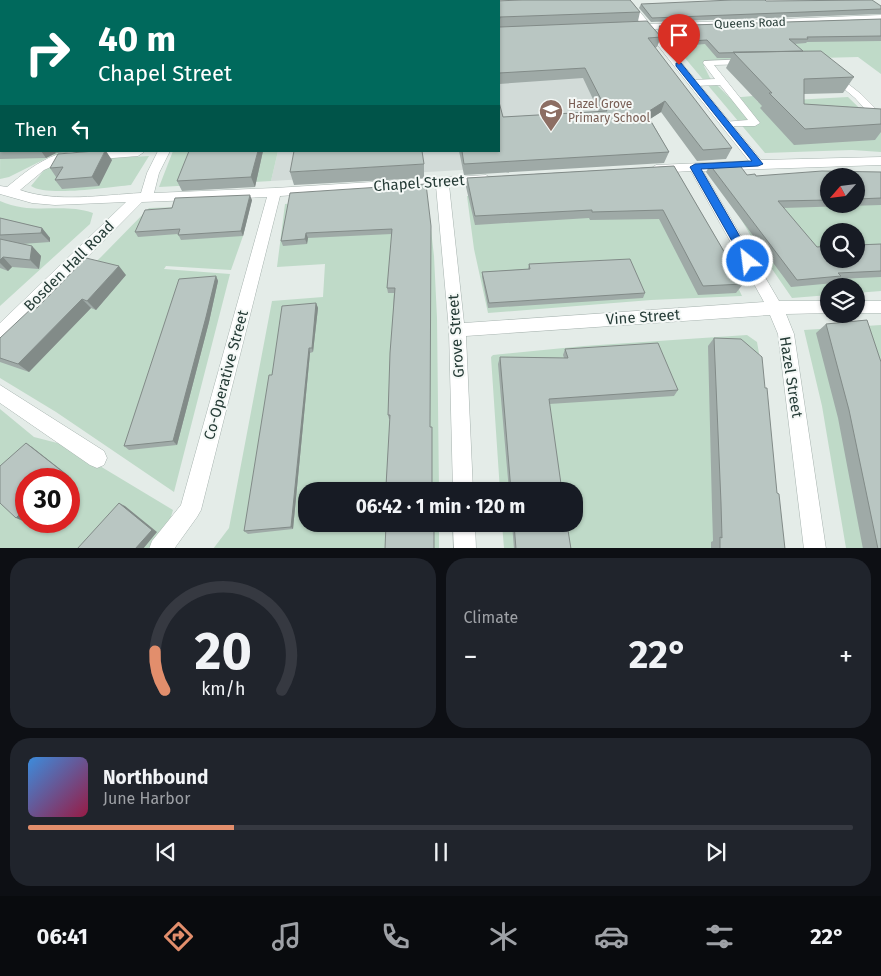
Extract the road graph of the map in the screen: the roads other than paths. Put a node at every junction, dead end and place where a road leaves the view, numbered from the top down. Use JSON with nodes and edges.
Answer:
{"nodes":[{"id":1,"x":626,"y":0,"type":"edge"},
{"id":2,"x":870,"y":18,"type":"junction"},
{"id":3,"x":881,"y":18,"type":"edge"},
{"id":4,"x":881,"y":25,"type":"edge"},
{"id":5,"x":648,"y":26,"type":"junction"},
{"id":6,"x":628,"y":27,"type":"edge"},
{"id":7,"x":756,"y":62,"type":"edge"},
{"id":8,"x":822,"y":67,"type":"edge"},
{"id":9,"x":722,"y":82,"type":"junction"},
{"id":10,"x":693,"y":83,"type":"junction"},
{"id":11,"x":881,"y":120,"type":"edge"},
{"id":12,"x":727,"y":124,"type":"junction"},
{"id":13,"x":138,"y":152,"type":"edge"},
{"id":14,"x":163,"y":152,"type":"edge"},
{"id":15,"x":881,"y":161,"type":"edge"},
{"id":16,"x":758,"y":164,"type":"junction"},
{"id":17,"x":695,"y":167,"type":"junction"},
{"id":18,"x":646,"y":170,"type":"edge"},
{"id":19,"x":501,"y":178,"type":"edge"},
{"id":20,"x":442,"y":182,"type":"junction"},
{"id":21,"x":5,"y":190,"type":"edge"},
{"id":22,"x":275,"y":192,"type":"junction"},
{"id":23,"x":142,"y":198,"type":"junction"},
{"id":24,"x":820,"y":307,"type":"edge"},
{"id":25,"x":865,"y":307,"type":"edge"},
{"id":26,"x":881,"y":307,"type":"edge"},
{"id":27,"x":775,"y":308,"type":"junction"},
{"id":28,"x":457,"y":330,"type":"junction"},
{"id":29,"x":0,"y":334,"type":"edge"},
{"id":30,"x":0,"y":393,"type":"edge"},
{"id":31,"x":97,"y":458,"type":"dead end"},
{"id":32,"x":463,"y":482,"type":"edge"},
{"id":33,"x":464,"y":532,"type":"edge"},
{"id":34,"x":160,"y":548,"type":"edge"},
{"id":35,"x":464,"y":548,"type":"edge"},
{"id":36,"x":815,"y":548,"type":"edge"}],
"edges":[{"from":1,"to":5,"type":"street"},
{"from":2,"to":3,"type":"street","name":"Queens Road"},
{"from":2,"to":4,"type":"street"},
{"from":2,"to":5,"type":"street","name":"Queens Road"},
{"from":5,"to":6,"type":"street","name":"Queens Road"},
{"from":5,"to":10,"type":"street"},
{"from":7,"to":9,"type":"lane"},
{"from":8,"to":11,"type":"lane"},
{"from":9,"to":10,"type":"lane"},
{"from":9,"to":12,"type":"lane"},
{"from":10,"to":12,"type":"street"},
{"from":12,"to":16,"type":"street"},
{"from":13,"to":21,"type":"street"},
{"from":14,"to":23,"type":"street"},
{"from":15,"to":16,"type":"street"},
{"from":16,"to":17,"type":"street"},
{"from":17,"to":18,"type":"street"},
{"from":17,"to":27,"type":"street","name":"Hazel Street"},
{"from":19,"to":20,"type":"street","name":"Chapel Street"},
{"from":20,"to":22,"type":"street","name":"Chapel Street"},
{"from":20,"to":28,"type":"street","name":"Grove Street"},
{"from":21,"to":23,"type":"street","name":"Chapel Street"},
{"from":22,"to":23,"type":"street","name":"Chapel Street"},
{"from":22,"to":34,"type":"street","name":"Co-Operative Street"},
{"from":23,"to":29,"type":"street","name":"Bosden Hall Road"},
{"from":24,"to":27,"type":"street","name":"Vine Street"},
{"from":25,"to":26,"type":"street"},
{"from":27,"to":28,"type":"street","name":"Vine Street"},
{"from":27,"to":36,"type":"street","name":"Hazel Street"},
{"from":28,"to":32,"type":"street","name":"Grove Street"},
{"from":30,"to":31,"type":"street"},
{"from":33,"to":35,"type":"street"}]}
